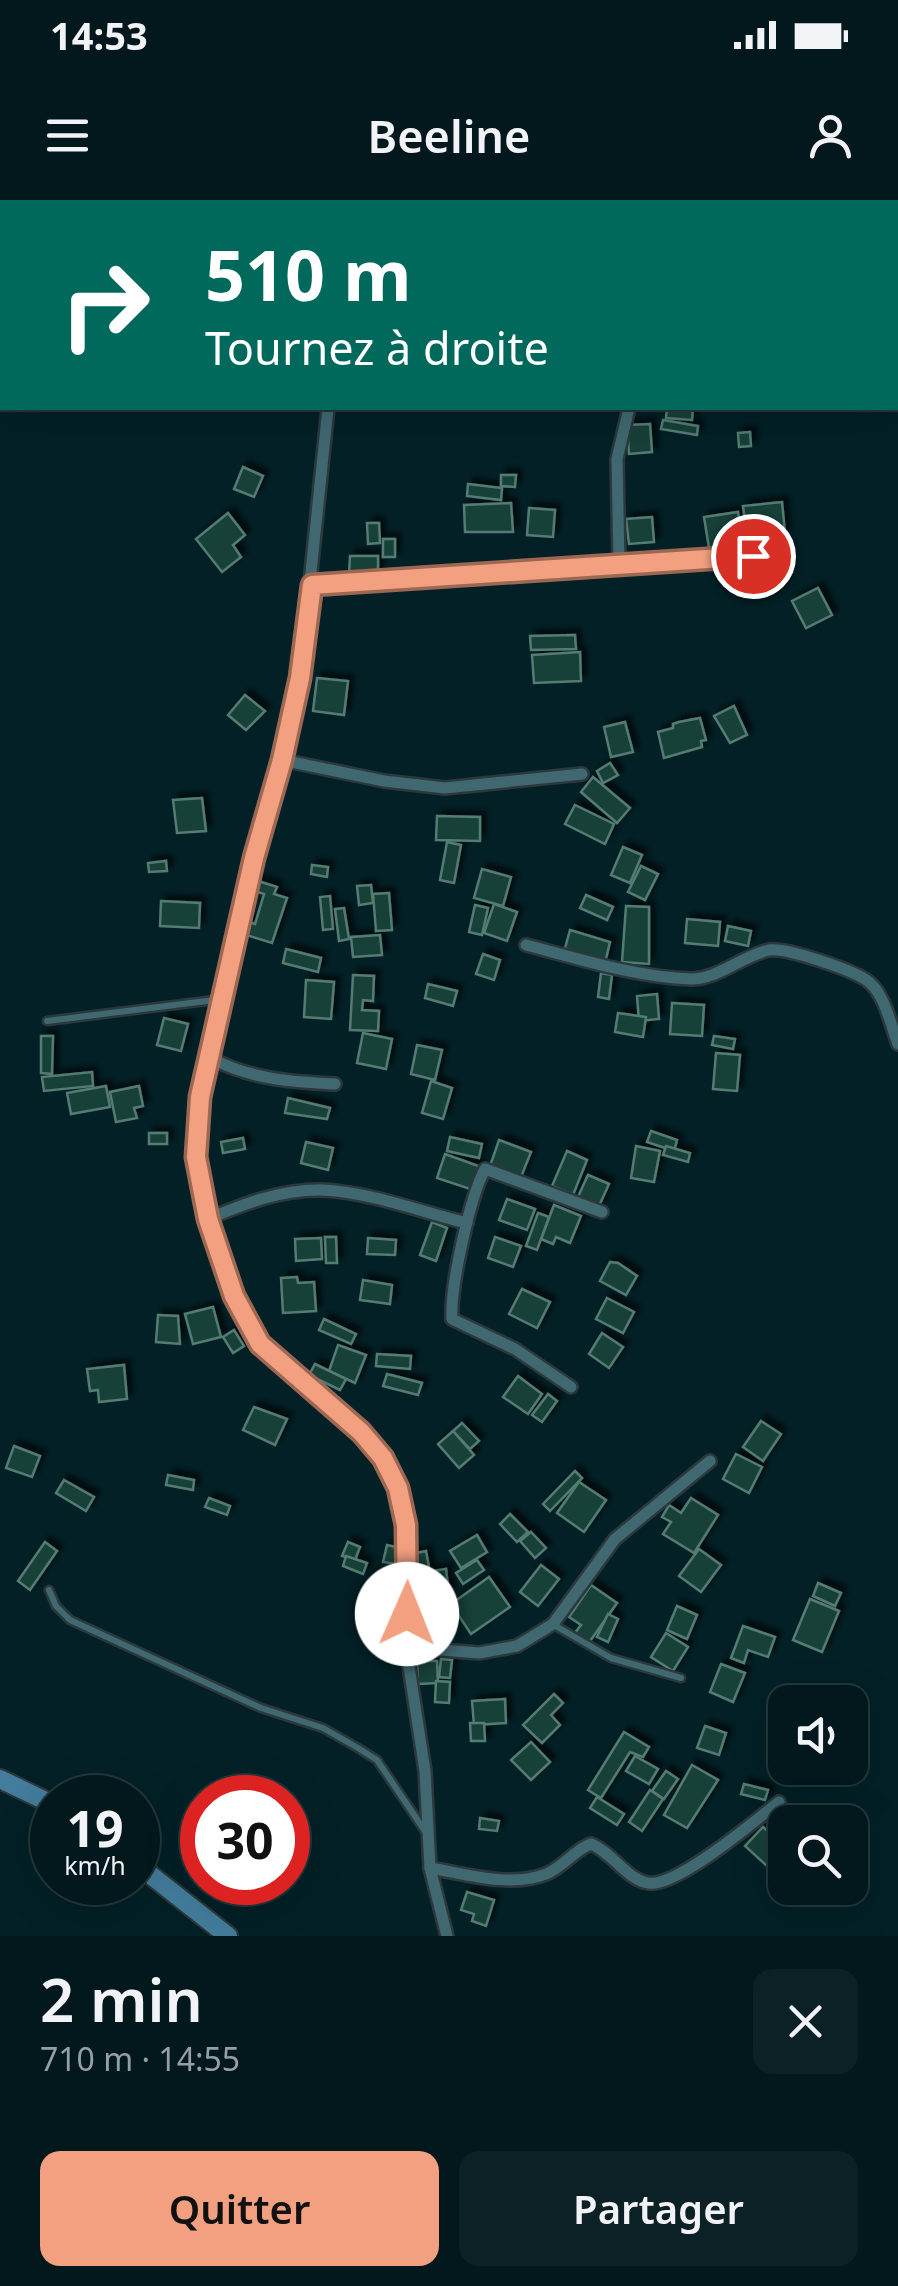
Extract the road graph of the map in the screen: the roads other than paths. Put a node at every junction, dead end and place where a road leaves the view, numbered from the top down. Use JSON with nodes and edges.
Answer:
{"nodes":[{"id":1,"x":328,"y":410,"type":"edge"},
{"id":2,"x":629,"y":410,"type":"edge"},
{"id":3,"x":786,"y":555,"type":"dead end"},
{"id":4,"x":618,"y":564,"type":"junction"},
{"id":5,"x":312,"y":585,"type":"junction"},
{"id":6,"x":282,"y":760,"type":"junction"},
{"id":7,"x":582,"y":774,"type":"dead end"},
{"id":8,"x":526,"y":944,"type":"dead end"},
{"id":9,"x":224,"y":998,"type":"junction"},
{"id":10,"x":47,"y":1021,"type":"dead end"},
{"id":11,"x":898,"y":1044,"type":"edge"},
{"id":12,"x":211,"y":1058,"type":"junction"},
{"id":13,"x":335,"y":1084,"type":"dead end"},
{"id":14,"x":602,"y":1212,"type":"dead end"},
{"id":15,"x":208,"y":1219,"type":"junction"},
{"id":16,"x":468,"y":1224,"type":"junction"},
{"id":17,"x":572,"y":1388,"type":"dead end"},
{"id":18,"x":710,"y":1461,"type":"dead end"},
{"id":19,"x":49,"y":1590,"type":"dead end"},
{"id":20,"x":552,"y":1624,"type":"junction"},
{"id":21,"x":406,"y":1647,"type":"junction"},
{"id":22,"x":681,"y":1678,"type":"dead end"},
{"id":23,"x":0,"y":1779,"type":"edge"},
{"id":24,"x":30,"y":1793,"type":"edge"},
{"id":25,"x":779,"y":1802,"type":"dead end"},
{"id":26,"x":427,"y":1836,"type":"junction"},
{"id":27,"x":430,"y":1868,"type":"junction"},
{"id":28,"x":160,"y":1882,"type":"edge"},
{"id":29,"x":228,"y":1936,"type":"edge"},
{"id":30,"x":447,"y":1936,"type":"edge"}],
"edges":[{"from":1,"to":5,"type":"street"},
{"from":2,"to":4,"type":"street"},
{"from":3,"to":4,"type":"street"},
{"from":4,"to":5,"type":"street"},
{"from":5,"to":6,"type":"street"},
{"from":6,"to":7,"type":"street"},
{"from":6,"to":9,"type":"street"},
{"from":8,"to":11,"type":"street"},
{"from":9,"to":10,"type":"lane"},
{"from":9,"to":12,"type":"street"},
{"from":12,"to":13,"type":"street"},
{"from":12,"to":15,"type":"street"},
{"from":14,"to":16,"type":"street"},
{"from":15,"to":16,"type":"street"},
{"from":15,"to":21,"type":"street"},
{"from":16,"to":17,"type":"street"},
{"from":18,"to":20,"type":"street"},
{"from":19,"to":26,"type":"lane"},
{"from":20,"to":21,"type":"street"},
{"from":20,"to":22,"type":"lane"},
{"from":21,"to":26,"type":"street"},
{"from":23,"to":24,"type":"main road"},
{"from":25,"to":27,"type":"street"},
{"from":26,"to":27,"type":"street"},
{"from":27,"to":30,"type":"street"},
{"from":28,"to":29,"type":"main road"}]}
